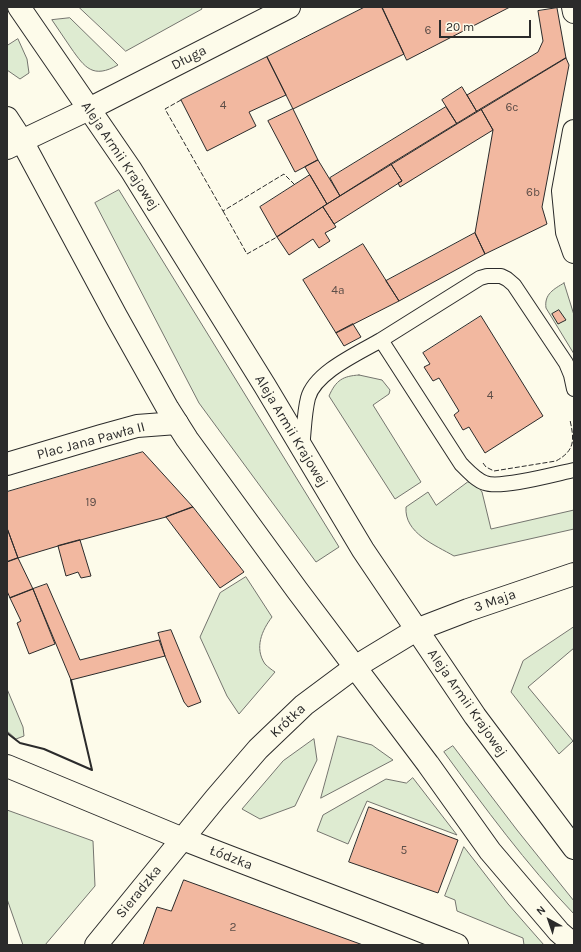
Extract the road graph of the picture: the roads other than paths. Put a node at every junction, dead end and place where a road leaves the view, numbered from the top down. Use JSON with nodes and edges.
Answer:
{"nodes":[{"id":1,"x":19,"y":7,"type":"edge"},
{"id":2,"x":289,"y":7,"type":"edge"},
{"id":3,"x":573,"y":7,"type":"edge"},
{"id":4,"x":574,"y":12,"type":"edge"},
{"id":5,"x":89,"y":109,"type":"junction"},
{"id":6,"x":7,"y":118,"type":"edge"},
{"id":7,"x":574,"y":131,"type":"edge"},
{"id":8,"x":14,"y":144,"type":"edge"},
{"id":9,"x":574,"y":252,"type":"edge"},
{"id":10,"x":381,"y":340,"type":"junction"},
{"id":11,"x":574,"y":388,"type":"edge"},
{"id":12,"x":177,"y":424,"type":"junction"},
{"id":13,"x":302,"y":450,"type":"junction"},
{"id":14,"x":7,"y":464,"type":"edge"},
{"id":15,"x":574,"y":470,"type":"edge"},
{"id":16,"x":574,"y":574,"type":"edge"},
{"id":17,"x":416,"y":630,"type":"junction"},
{"id":18,"x":354,"y":667,"type":"junction"},
{"id":19,"x":7,"y":766,"type":"edge"},
{"id":20,"x":183,"y":839,"type":"junction"},
{"id":21,"x":574,"y":848,"type":"edge"},
{"id":22,"x":96,"y":945,"type":"edge"},
{"id":23,"x":457,"y":945,"type":"edge"},
{"id":24,"x":574,"y":945,"type":"edge"}],
"edges":[{"from":1,"to":5,"type":"main road","name":"Aleja Armii Krajowej"},
{"from":2,"to":5,"type":"main road","name":"Długa"},
{"from":3,"to":4,"type":"main road"},
{"from":5,"to":8,"type":"main road"},
{"from":5,"to":13,"type":"main road","name":"Aleja Armii Krajowej"},
{"from":6,"to":8,"type":"main road"},
{"from":7,"to":9,"type":"main road"},
{"from":8,"to":12,"type":"main road"},
{"from":10,"to":11,"type":"lane"},
{"from":10,"to":13,"type":"lane"},
{"from":10,"to":15,"type":"lane"},
{"from":12,"to":14,"type":"main road","name":"Plac Jana Pawła II"},
{"from":12,"to":18,"type":"main road"},
{"from":13,"to":17,"type":"main road","name":"Aleja Armii Krajowej"},
{"from":16,"to":17,"type":"main road","name":"3 Maja"},
{"from":17,"to":18,"type":"main road","name":"Krótka"},
{"from":17,"to":21,"type":"main road","name":"Aleja Armii Krajowej"},
{"from":18,"to":20,"type":"main road","name":"Krótka"},
{"from":18,"to":24,"type":"main road"},
{"from":19,"to":20,"type":"main road","name":"Łódzka"},
{"from":20,"to":22,"type":"main road","name":"Sieradzka"},
{"from":20,"to":23,"type":"main road","name":"Łódzka"}]}
